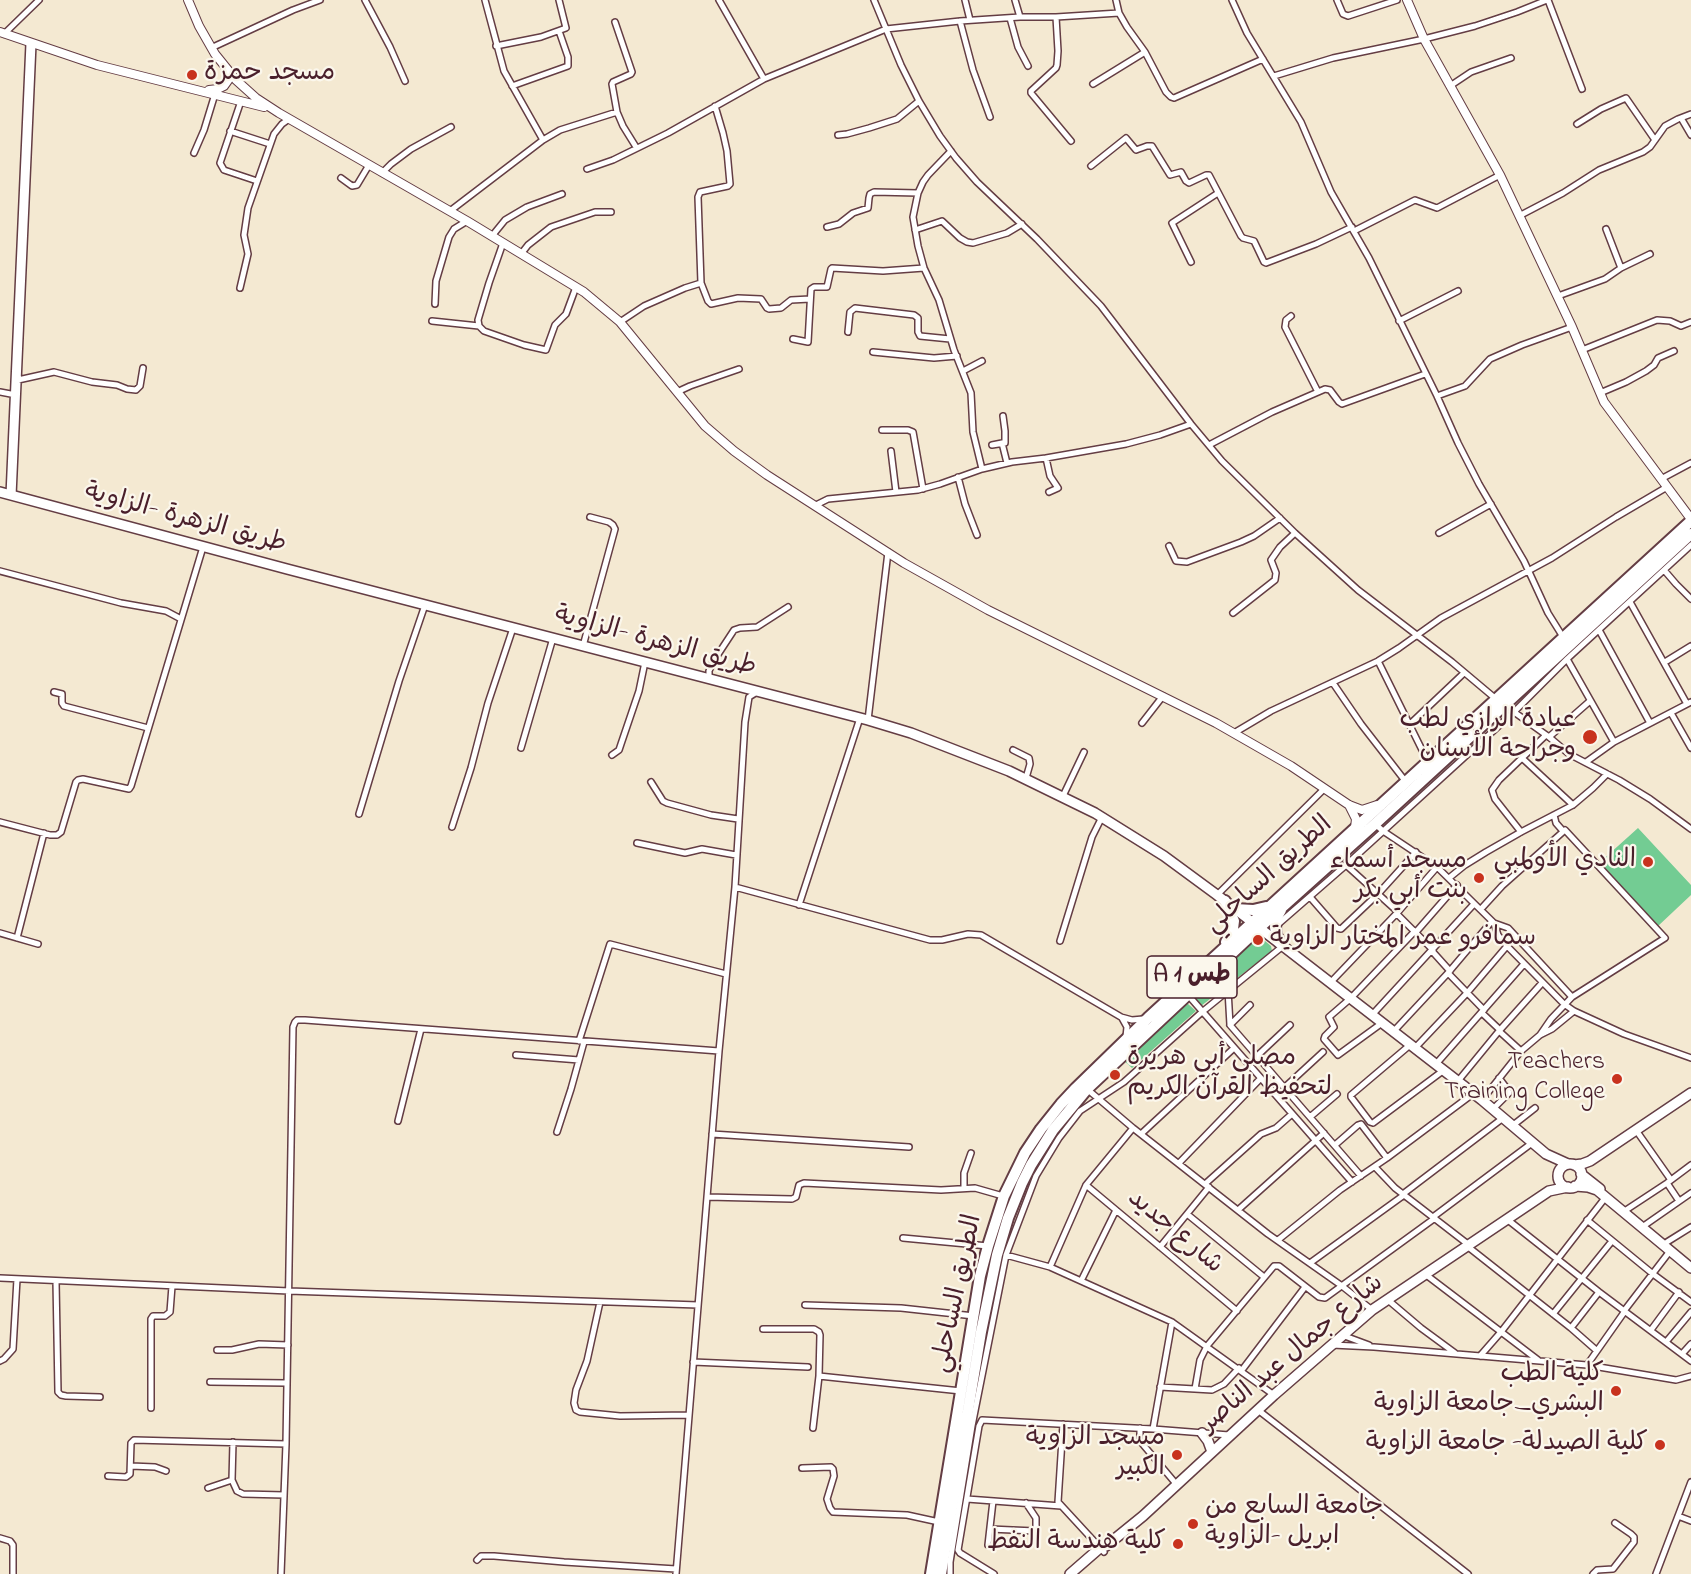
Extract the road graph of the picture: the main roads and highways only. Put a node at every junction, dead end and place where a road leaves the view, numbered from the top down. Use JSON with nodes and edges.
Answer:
{"nodes":[{"id":1,"x":188,"y":0,"type":"edge"},
{"id":2,"x":1407,"y":0,"type":"edge"},
{"id":3,"x":2,"y":33,"type":"edge"},
{"id":4,"x":229,"y":72,"type":"junction"},
{"id":5,"x":241,"y":84,"type":"junction"},
{"id":6,"x":218,"y":91,"type":"junction"},
{"id":7,"x":231,"y":98,"type":"junction"},
{"id":8,"x":271,"y":109,"type":"junction"},
{"id":9,"x":7,"y":494,"type":"edge"},
{"id":10,"x":1683,"y":506,"type":"junction"},
{"id":11,"x":1691,"y":511,"type":"edge"},
{"id":12,"x":1691,"y":520,"type":"edge"},
{"id":13,"x":1691,"y":534,"type":"edge"},
{"id":14,"x":1382,"y":804,"type":"junction"},
{"id":15,"x":1349,"y":805,"type":"junction"},
{"id":16,"x":1355,"y":828,"type":"junction"},
{"id":17,"x":1221,"y":898,"type":"junction"},
{"id":18,"x":1269,"y":906,"type":"junction"},
{"id":19,"x":1282,"y":908,"type":"junction"},
{"id":20,"x":1235,"y":909,"type":"junction"},
{"id":21,"x":1255,"y":925,"type":"junction"},
{"id":22,"x":1281,"y":945,"type":"junction"},
{"id":23,"x":1220,"y":952,"type":"junction"},
{"id":24,"x":1691,"y":1095,"type":"edge"},
{"id":25,"x":1546,"y":1154,"type":"junction"},
{"id":26,"x":1594,"y":1163,"type":"junction"},
{"id":27,"x":1576,"y":1169,"type":"junction"},
{"id":28,"x":1558,"y":1176,"type":"junction"},
{"id":29,"x":1594,"y":1183,"type":"junction"},
{"id":30,"x":1571,"y":1187,"type":"junction"},
{"id":31,"x":1549,"y":1191,"type":"junction"},
{"id":32,"x":1691,"y":1261,"type":"edge"},
{"id":33,"x":1691,"y":1268,"type":"edge"},
{"id":34,"x":1202,"y":1433,"type":"road end"},
{"id":35,"x":1212,"y":1452,"type":"junction"},
{"id":36,"x":1104,"y":1549,"type":"junction"},
{"id":37,"x":931,"y":1574,"type":"edge"},
{"id":38,"x":941,"y":1574,"type":"edge"},
{"id":39,"x":1070,"y":1574,"type":"edge"},
{"id":40,"x":1078,"y":1574,"type":"edge"}],
"edges":[{"from":1,"to":4,"type":"main road"},
{"from":2,"to":10,"type":"main road"},
{"from":3,"to":6,"type":"main road"},
{"from":4,"to":5,"type":"main road"},
{"from":4,"to":6,"type":"main road"},
{"from":5,"to":6,"type":"main road"},
{"from":5,"to":7,"type":"main road"},
{"from":5,"to":8,"type":"main road"},
{"from":6,"to":7,"type":"main road"},
{"from":7,"to":8,"type":"main road"},
{"from":8,"to":15,"type":"main road"},
{"from":9,"to":17,"type":"main road","name":"طريق الزهرة -الزاوية"},
{"from":10,"to":11,"type":"main road"},
{"from":10,"to":12,"type":"main road"},
{"from":12,"to":14,"type":"highway","name":"الطريق الساحلي","number":"A 1 طس"},
{"from":13,"to":19,"type":"highway","name":"الطريق الساحلي","number":"A 1 طس"},
{"from":14,"to":15,"type":"main road"},
{"from":14,"to":16,"type":"highway","name":"الطريق الساحلي","number":"A 1 طس"},
{"from":15,"to":16,"type":"main road"},
{"from":16,"to":18,"type":"highway","name":"الطريق الساحلي","number":"A 1 طس"},
{"from":17,"to":20,"type":"main road","name":"طريق الزهرة -الزاوية"},
{"from":17,"to":23,"type":"highway"},
{"from":18,"to":20,"type":"highway"},
{"from":18,"to":21,"type":"highway","name":"الطريق الساحلي","number":"A 1 طس"},
{"from":19,"to":21,"type":"highway","name":"الطريق الساحلي","number":"A 1 طس"},
{"from":19,"to":22,"type":"highway"},
{"from":20,"to":21,"type":"main road","name":"طريق الزهرة -الزاوية"},
{"from":21,"to":22,"type":"main road","name":"طريق الزهرة -الزاوية"},
{"from":21,"to":23,"type":"highway","name":"الطريق الساحلي","number":"A 1 طس"},
{"from":21,"to":38,"type":"highway","name":"الطريق الساحلي","number":"A 1 طس"},
{"from":22,"to":25,"type":"main road","name":"طريق الزهرة -الزاوية"},
{"from":23,"to":37,"type":"highway","name":"الطريق الساحلي","number":"A 1 طس"},
{"from":24,"to":26,"type":"main road"},
{"from":24,"to":27,"type":"main road"},
{"from":25,"to":27,"type":"main road"},
{"from":25,"to":28,"type":"main road"},
{"from":26,"to":27,"type":"main road"},
{"from":26,"to":29,"type":"main road"},
{"from":27,"to":28,"type":"main road"},
{"from":27,"to":29,"type":"main road"},
{"from":27,"to":30,"type":"main road"},
{"from":28,"to":30,"type":"main road"},
{"from":28,"to":31,"type":"main road","name":"شارع جمال عبد الناصر"},
{"from":29,"to":32,"type":"main road"},
{"from":30,"to":31,"type":"main road","name":"شارع جمال عبد الناصر"},
{"from":30,"to":33,"type":"main road"},
{"from":31,"to":35,"type":"main road","name":"شارع جمال عبد الناصر"},
{"from":34,"to":35,"type":"main road"},
{"from":35,"to":36,"type":"main road","name":"شارع جمال عبد الناصر"},
{"from":36,"to":39,"type":"main road","name":"شارع جمال عبد الناصر"},
{"from":36,"to":40,"type":"main road","name":"شارع جمال عبد الناصر"}]}
